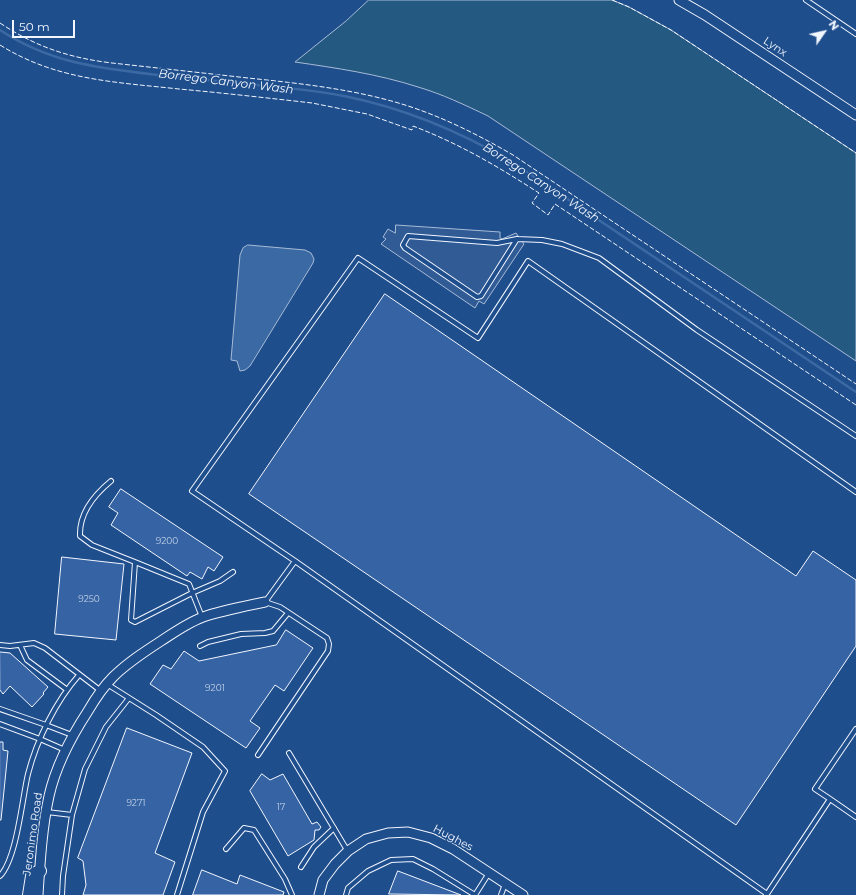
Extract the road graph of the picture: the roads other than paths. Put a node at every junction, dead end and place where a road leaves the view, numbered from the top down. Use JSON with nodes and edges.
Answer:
{"nodes":[{"id":1,"x":679,"y":0,"type":"edge"},
{"id":2,"x":806,"y":0,"type":"edge"},
{"id":3,"x":856,"y":34,"type":"edge"},
{"id":4,"x":856,"y":115,"type":"edge"},
{"id":5,"x":517,"y":239,"type":"junction"},
{"id":6,"x":856,"y":436,"type":"edge"},
{"id":7,"x":111,"y":481,"type":"dead end"},
{"id":8,"x":856,"y":492,"type":"edge"},
{"id":9,"x":295,"y":561,"type":"junction"},
{"id":10,"x":136,"y":562,"type":"junction"},
{"id":11,"x":234,"y":572,"type":"dead end"},
{"id":12,"x":192,"y":593,"type":"junction"},
{"id":13,"x":265,"y":602,"type":"junction"},
{"id":14,"x":288,"y":613,"type":"junction"},
{"id":15,"x":202,"y":618,"type":"junction"},
{"id":16,"x":0,"y":645,"type":"edge"},
{"id":17,"x":20,"y":645,"type":"junction"},
{"id":18,"x":200,"y":646,"type":"dead end"},
{"id":19,"x":79,"y":674,"type":"junction"},
{"id":20,"x":104,"y":688,"type":"junction"},
{"id":21,"x":66,"y":689,"type":"junction"},
{"id":22,"x":129,"y":698,"type":"junction"},
{"id":23,"x":0,"y":709,"type":"edge"},
{"id":24,"x":0,"y":724,"type":"edge"},
{"id":25,"x":46,"y":725,"type":"junction"},
{"id":26,"x":856,"y":729,"type":"edge"},
{"id":27,"x":73,"y":736,"type":"junction"},
{"id":28,"x":40,"y":739,"type":"junction"},
{"id":29,"x":65,"y":750,"type":"junction"},
{"id":30,"x":289,"y":753,"type":"dead end"},
{"id":31,"x":258,"y":755,"type":"dead end"},
{"id":32,"x":830,"y":800,"type":"junction"},
{"id":33,"x":47,"y":812,"type":"junction"},
{"id":34,"x":72,"y":815,"type":"junction"},
{"id":35,"x":856,"y":817,"type":"edge"},
{"id":36,"x":334,"y":828,"type":"junction"},
{"id":37,"x":226,"y":849,"type":"dead end"},
{"id":38,"x":348,"y":851,"type":"junction"},
{"id":39,"x":301,"y":867,"type":"dead end"},
{"id":40,"x":40,"y":871,"type":"junction"},
{"id":41,"x":489,"y":873,"type":"junction"},
{"id":42,"x":0,"y":876,"type":"edge"},
{"id":43,"x":505,"y":884,"type":"junction"},
{"id":44,"x":29,"y":895,"type":"edge"},
{"id":45,"x":38,"y":895,"type":"edge"},
{"id":46,"x":62,"y":895,"type":"edge"},
{"id":47,"x":177,"y":895,"type":"edge"},
{"id":48,"x":292,"y":895,"type":"edge"},
{"id":49,"x":319,"y":895,"type":"edge"},
{"id":50,"x":346,"y":895,"type":"edge"},
{"id":51,"x":475,"y":895,"type":"edge"},
{"id":52,"x":501,"y":895,"type":"edge"},
{"id":53,"x":523,"y":895,"type":"edge"},
{"id":54,"x":767,"y":895,"type":"edge"}],
"edges":[{"from":1,"to":4,"type":"street","name":"Lynx"},
{"from":2,"to":3,"type":"lane"},
{"from":5,"to":5,"type":"lane"},
{"from":5,"to":6,"type":"lane"},
{"from":7,"to":10,"type":"lane"},
{"from":8,"to":9,"type":"lane"},
{"from":9,"to":13,"type":"lane"},
{"from":9,"to":54,"type":"lane"},
{"from":10,"to":12,"type":"lane"},
{"from":10,"to":12,"type":"lane"},
{"from":11,"to":12,"type":"lane"},
{"from":12,"to":15,"type":"lane"},
{"from":13,"to":14,"type":"lane"},
{"from":13,"to":15,"type":"street","name":"Jeronimo Road"},
{"from":14,"to":18,"type":"lane"},
{"from":14,"to":31,"type":"lane"},
{"from":15,"to":20,"type":"street","name":"Jeronimo Road"},
{"from":16,"to":17,"type":"lane"},
{"from":17,"to":19,"type":"lane"},
{"from":17,"to":21,"type":"lane"},
{"from":19,"to":20,"type":"lane"},
{"from":19,"to":21,"type":"lane"},
{"from":20,"to":22,"type":"lane"},
{"from":20,"to":27,"type":"street","name":"Jeronimo Road"},
{"from":21,"to":25,"type":"lane"},
{"from":22,"to":34,"type":"lane"},
{"from":22,"to":47,"type":"lane"},
{"from":23,"to":25,"type":"lane"},
{"from":24,"to":28,"type":"lane"},
{"from":25,"to":27,"type":"lane"},
{"from":25,"to":28,"type":"lane"},
{"from":26,"to":32,"type":"lane"},
{"from":27,"to":29,"type":"street","name":"Jeronimo Road"},
{"from":28,"to":29,"type":"lane"},
{"from":28,"to":42,"type":"lane"},
{"from":29,"to":33,"type":"street","name":"Jeronimo Road"},
{"from":30,"to":36,"type":"lane"},
{"from":32,"to":35,"type":"lane"},
{"from":32,"to":54,"type":"lane"},
{"from":33,"to":34,"type":"lane"},
{"from":33,"to":40,"type":"street","name":"Jeronimo Road"},
{"from":34,"to":46,"type":"lane"},
{"from":36,"to":38,"type":"lane"},
{"from":36,"to":39,"type":"lane"},
{"from":37,"to":48,"type":"lane"},
{"from":38,"to":41,"type":"street","name":"Hughes"},
{"from":38,"to":49,"type":"street","name":"Hughes"},
{"from":40,"to":44,"type":"main road"},
{"from":40,"to":45,"type":"street","name":"Jeronimo Road"},
{"from":41,"to":43,"type":"street","name":"Hughes"},
{"from":41,"to":51,"type":"lane"},
{"from":43,"to":52,"type":"lane"},
{"from":43,"to":53,"type":"street","name":"Hughes"},
{"from":50,"to":51,"type":"lane"}]}
